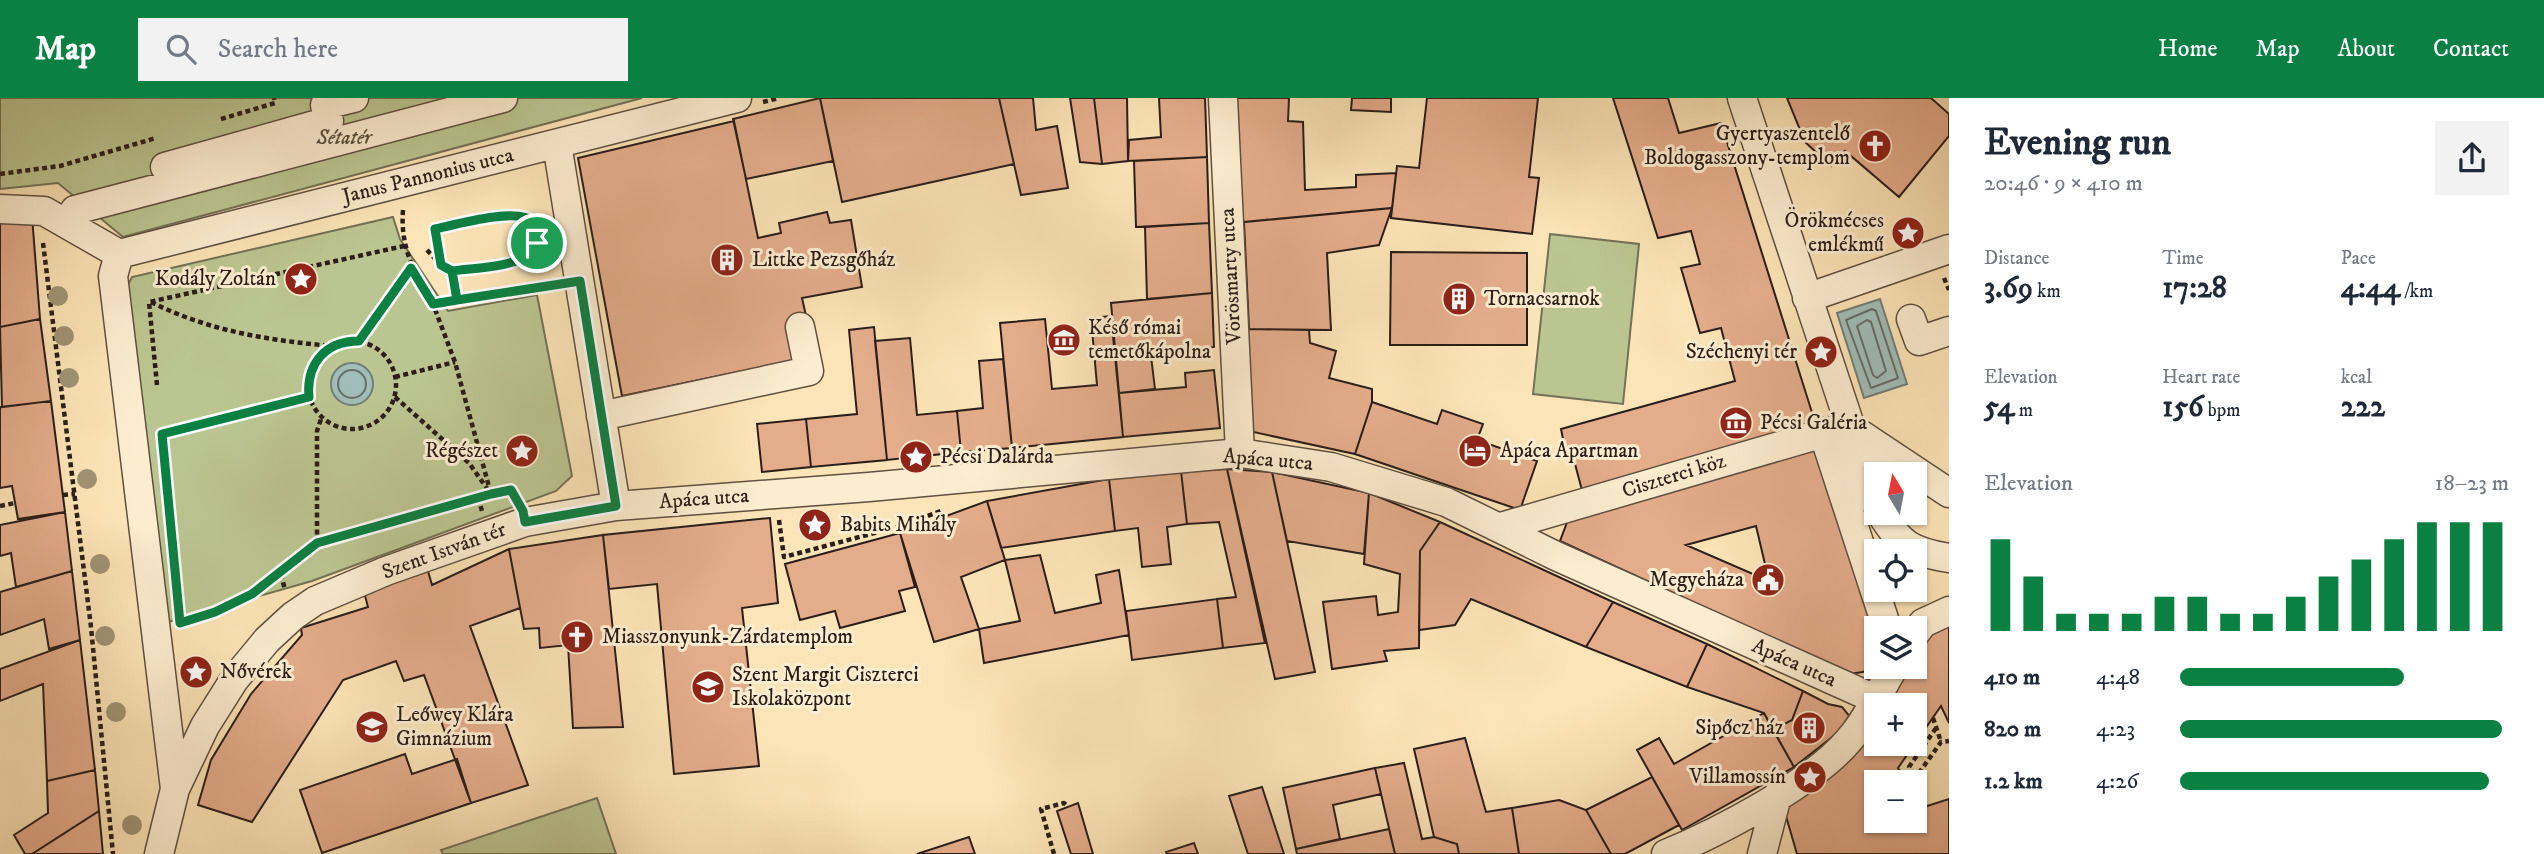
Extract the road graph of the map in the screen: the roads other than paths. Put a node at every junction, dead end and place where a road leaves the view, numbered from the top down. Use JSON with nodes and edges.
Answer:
{"nodes":[{"id":1,"x":503,"y":98,"type":"edge"},
{"id":2,"x":737,"y":98,"type":"edge"},
{"id":3,"x":1223,"y":98,"type":"edge"},
{"id":4,"x":1742,"y":98,"type":"edge"},
{"id":5,"x":345,"y":99,"type":"edge"},
{"id":6,"x":424,"y":108,"type":"edge"},
{"id":7,"x":350,"y":138,"type":"junction"},
{"id":8,"x":557,"y":144,"type":"junction"},
{"id":9,"x":101,"y":184,"type":"dead end"},
{"id":10,"x":0,"y":209,"type":"edge"},
{"id":11,"x":60,"y":210,"type":"junction"},
{"id":12,"x":119,"y":254,"type":"junction"},
{"id":13,"x":1942,"y":257,"type":"edge"},
{"id":14,"x":1807,"y":298,"type":"junction"},
{"id":15,"x":1911,"y":320,"type":"dead end"},
{"id":16,"x":800,"y":327,"type":"dead end"},
{"id":17,"x":1949,"y":331,"type":"edge"},
{"id":18,"x":601,"y":416,"type":"junction"},
{"id":19,"x":1836,"y":429,"type":"junction"},
{"id":20,"x":1240,"y":453,"type":"junction"},
{"id":21,"x":1864,"y":482,"type":"edge"},
{"id":22,"x":1949,"y":493,"type":"edge"},
{"id":23,"x":616,"y":506,"type":"junction"},
{"id":24,"x":1888,"y":525,"type":"edge"},
{"id":25,"x":1501,"y":527,"type":"junction"},
{"id":26,"x":1949,"y":558,"type":"edge"},
{"id":27,"x":1949,"y":611,"type":"edge"},
{"id":28,"x":1884,"y":616,"type":"edge"},
{"id":29,"x":1927,"y":624,"type":"edge"},
{"id":30,"x":1864,"y":694,"type":"edge"},
{"id":31,"x":1864,"y":720,"type":"edge"},
{"id":32,"x":175,"y":789,"type":"junction"},
{"id":33,"x":1777,"y":796,"type":"junction"},
{"id":34,"x":1683,"y":851,"type":"edge"},
{"id":35,"x":159,"y":854,"type":"edge"},
{"id":36,"x":1762,"y":854,"type":"edge"}],
"edges":[{"from":1,"to":6,"type":"street"},
{"from":2,"to":8,"type":"street","name":"Janus Pannonius utca"},
{"from":3,"to":20,"type":"street","name":"Vörösmarty utca"},
{"from":4,"to":14,"type":"street"},
{"from":5,"to":7,"type":"street"},
{"from":5,"to":9,"type":"street"},
{"from":6,"to":7,"type":"street"},
{"from":7,"to":11,"type":"street"},
{"from":8,"to":12,"type":"street","name":"Janus Pannonius utca"},
{"from":8,"to":18,"type":"street"},
{"from":10,"to":11,"type":"street"},
{"from":11,"to":12,"type":"street"},
{"from":12,"to":32,"type":"street","name":"Szent István tér"},
{"from":13,"to":14,"type":"street"},
{"from":14,"to":19,"type":"street"},
{"from":15,"to":17,"type":"street"},
{"from":16,"to":18,"type":"street"},
{"from":18,"to":23,"type":"street"},
{"from":19,"to":21,"type":"street"},
{"from":19,"to":22,"type":"street"},
{"from":19,"to":25,"type":"street","name":"Ciszterci köz"},
{"from":19,"to":28,"type":"street"},
{"from":20,"to":23,"type":"street","name":"Apáca utca"},
{"from":20,"to":25,"type":"street","name":"Apáca utca"},
{"from":23,"to":32,"type":"street","name":"Szent István tér"},
{"from":24,"to":26,"type":"street"},
{"from":25,"to":30,"type":"street","name":"Apáca utca"},
{"from":27,"to":29,"type":"street"},
{"from":31,"to":33,"type":"street"},
{"from":32,"to":35,"type":"street","name":"Szent István tér"},
{"from":33,"to":34,"type":"street"},
{"from":33,"to":36,"type":"street"}]}
